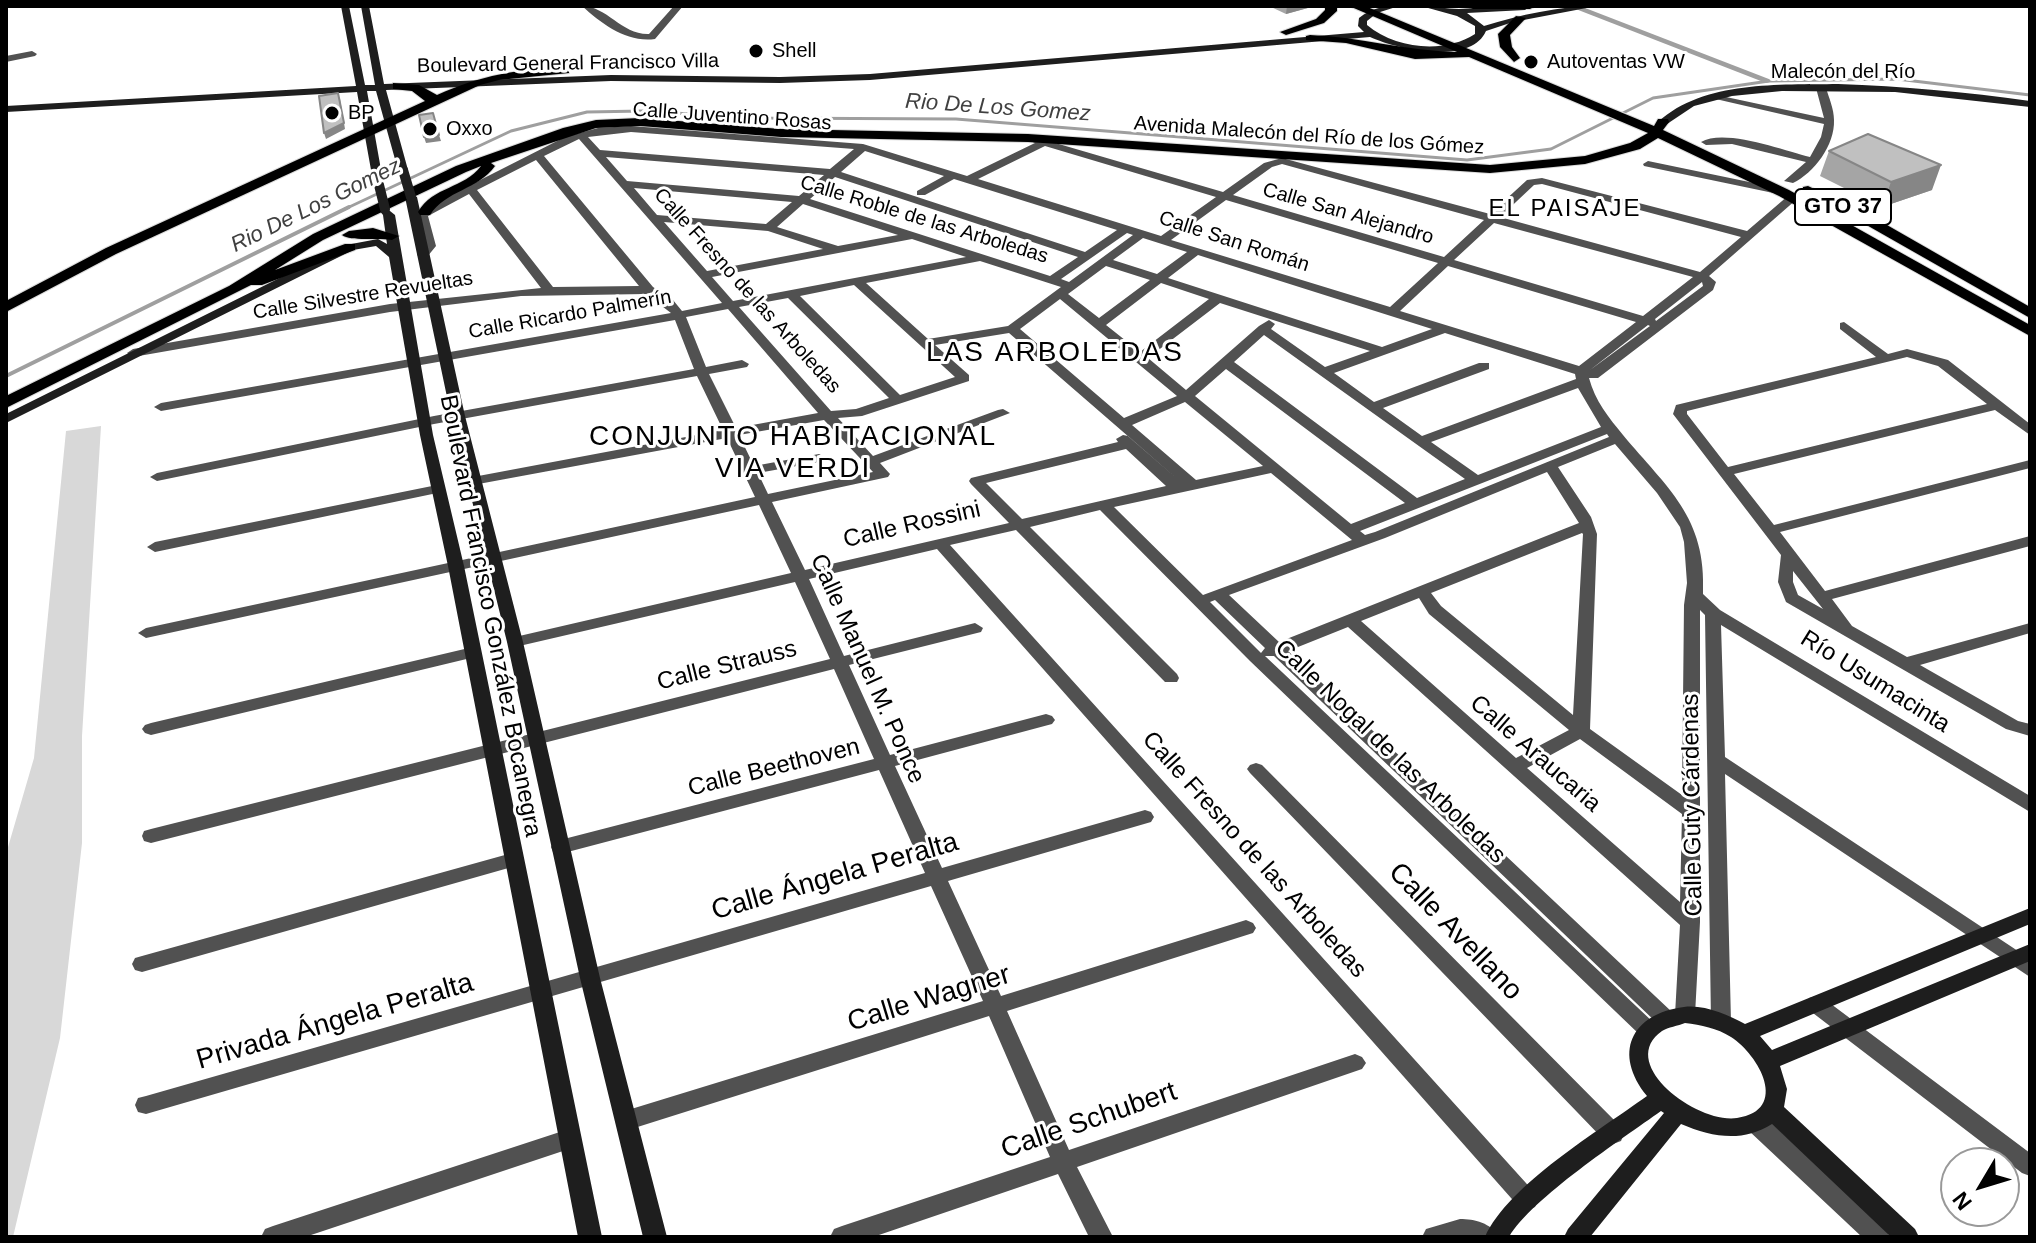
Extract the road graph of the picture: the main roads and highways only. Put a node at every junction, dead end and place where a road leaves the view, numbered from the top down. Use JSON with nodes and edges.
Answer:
{"nodes":[{"id":1,"x":345,"y":6,"type":"edge"},
{"id":2,"x":365,"y":6,"type":"edge"},
{"id":3,"x":1331,"y":6,"type":"edge"},
{"id":4,"x":1355,"y":6,"type":"edge"},
{"id":5,"x":1388,"y":6,"type":"edge"},
{"id":6,"x":1395,"y":6,"type":"edge"},
{"id":7,"x":1425,"y":6,"type":"edge"},
{"id":8,"x":1473,"y":6,"type":"edge"},
{"id":9,"x":1532,"y":6,"type":"edge"},
{"id":10,"x":1592,"y":6,"type":"edge"},
{"id":11,"x":1449,"y":10,"type":"junction"},
{"id":12,"x":1371,"y":12,"type":"junction"},
{"id":13,"x":1520,"y":18,"type":"junction"},
{"id":14,"x":1366,"y":30,"type":"junction"},
{"id":15,"x":1286,"y":32,"type":"junction"},
{"id":16,"x":1476,"y":37,"type":"junction"},
{"id":17,"x":1310,"y":38,"type":"junction"},
{"id":18,"x":1454,"y":46,"type":"junction"},
{"id":19,"x":1481,"y":57,"type":"junction"},
{"id":20,"x":1514,"y":58,"type":"junction"},
{"id":21,"x":565,"y":70,"type":"junction"},
{"id":22,"x":350,"y":79,"type":"junction"},
{"id":23,"x":476,"y":82,"type":"junction"},
{"id":24,"x":379,"y":83,"type":"junction"},
{"id":25,"x":397,"y":86,"type":"junction"},
{"id":26,"x":6,"y":98,"type":"edge"},
{"id":27,"x":432,"y":103,"type":"junction"},
{"id":28,"x":2030,"y":104,"type":"edge"},
{"id":29,"x":6,"y":109,"type":"edge"},
{"id":30,"x":392,"y":122,"type":"junction"},
{"id":31,"x":1651,"y":123,"type":"junction"},
{"id":32,"x":372,"y":131,"type":"junction"},
{"id":33,"x":814,"y":134,"type":"junction"},
{"id":34,"x":910,"y":134,"type":"junction"},
{"id":35,"x":554,"y":136,"type":"junction"},
{"id":36,"x":1700,"y":146,"type":"junction"},
{"id":37,"x":1618,"y":151,"type":"junction"},
{"id":38,"x":1789,"y":190,"type":"junction"},
{"id":39,"x":416,"y":204,"type":"junction"},
{"id":40,"x":387,"y":212,"type":"junction"},
{"id":41,"x":392,"y":236,"type":"junction"},
{"id":42,"x":349,"y":241,"type":"junction"},
{"id":43,"x":396,"y":257,"type":"junction"},
{"id":44,"x":234,"y":289,"type":"junction"},
{"id":45,"x":6,"y":307,"type":"edge"},
{"id":46,"x":2030,"y":313,"type":"edge"},
{"id":47,"x":2030,"y":331,"type":"edge"},
{"id":48,"x":6,"y":403,"type":"edge"},
{"id":49,"x":6,"y":419,"type":"edge"},
{"id":50,"x":2030,"y":916,"type":"edge"},
{"id":51,"x":2025,"y":960,"type":"edge"},
{"id":52,"x":1743,"y":1034,"type":"junction"},
{"id":53,"x":1769,"y":1061,"type":"junction"},
{"id":54,"x":1668,"y":1106,"type":"junction"},
{"id":55,"x":1764,"y":1116,"type":"junction"},
{"id":56,"x":590,"y":1237,"type":"edge"},
{"id":57,"x":655,"y":1237,"type":"edge"},
{"id":58,"x":1497,"y":1237,"type":"edge"},
{"id":59,"x":1576,"y":1237,"type":"edge"},
{"id":60,"x":1907,"y":1237,"type":"edge"}],
"edges":[{"from":1,"to":22,"type":"main road","name":"Boulevard Francisco González Bocanegra"},
{"from":2,"to":24,"type":"main road","name":"Boulevard Francisco González Bocanegra"},
{"from":3,"to":15,"type":"main road"},
{"from":4,"to":12,"type":"main road","number":"GTO 37"},
{"from":5,"to":6,"type":"main road"},
{"from":5,"to":12,"type":"main road"},
{"from":5,"to":16,"type":"main road","number":"GTO 37"},
{"from":7,"to":11,"type":"main road"},
{"from":8,"to":9,"type":"main road"},
{"from":9,"to":11,"type":"main road"},
{"from":10,"to":13,"type":"main road"},
{"from":11,"to":16,"type":"main road"},
{"from":12,"to":14,"type":"main road"},
{"from":12,"to":18,"type":"main road","number":"GTO 37"},
{"from":13,"to":16,"type":"main road"},
{"from":13,"to":20,"type":"main road"},
{"from":14,"to":15,"type":"main road","name":"Boulevard General Francisco Villa"},
{"from":14,"to":17,"type":"main road","name":"Boulevard General Francisco Villa"},
{"from":14,"to":18,"type":"main road"},
{"from":15,"to":21,"type":"main road","name":"Boulevard General Francisco Villa"},
{"from":16,"to":18,"type":"main road"},
{"from":16,"to":20,"type":"main road","number":"GTO 37"},
{"from":17,"to":19,"type":"main road"},
{"from":17,"to":23,"type":"main road","name":"Boulevard General Francisco Villa"},
{"from":18,"to":19,"type":"main road","number":"GTO 37"},
{"from":19,"to":31,"type":"main road","number":"GTO 37"},
{"from":20,"to":31,"type":"main road","number":"GTO 37"},
{"from":21,"to":23,"type":"main road"},
{"from":21,"to":24,"type":"main road","name":"Boulevard General Francisco Villa"},
{"from":22,"to":24,"type":"main road","name":"Boulevard General Francisco Villa"},
{"from":22,"to":26,"type":"main road","name":"Boulevard General Francisco Villa"},
{"from":22,"to":29,"type":"main road","name":"Boulevard General Francisco Villa"},
{"from":22,"to":32,"type":"main road","name":"Boulevard Francisco González Bocanegra"},
{"from":23,"to":25,"type":"main road","name":"Boulevard General Francisco Villa"},
{"from":23,"to":27,"type":"main road"},
{"from":24,"to":25,"type":"main road","name":"Boulevard General Francisco Villa"},
{"from":24,"to":30,"type":"main road","name":"Boulevard Francisco González Bocanegra"},
{"from":25,"to":27,"type":"main road"},
{"from":27,"to":30,"type":"main road"},
{"from":28,"to":31,"type":"main road","name":"Malecón del Río"},
{"from":30,"to":32,"type":"main road"},
{"from":30,"to":39,"type":"main road","name":"Boulevard Francisco González Bocanegra","bridge":true},
{"from":31,"to":36,"type":"main road","number":"GTO 37"},
{"from":31,"to":37,"type":"main road"},
{"from":32,"to":40,"type":"main road","name":"Boulevard Francisco González Bocanegra","bridge":true},
{"from":32,"to":45,"type":"main road"},
{"from":33,"to":34,"type":"main road","name":"Avenida Malecón del Río de los Gómez"},
{"from":33,"to":34,"type":"main road"},
{"from":33,"to":35,"type":"main road","name":"Avenida Malecón del Río de los Gómez"},
{"from":34,"to":37,"type":"main road","name":"Avenida Malecón del Río de los Gómez"},
{"from":35,"to":39,"type":"main road"},
{"from":35,"to":44,"type":"main road","name":"Avenida Malecón del Río de los Gómez"},
{"from":36,"to":37,"type":"main road"},
{"from":36,"to":38,"type":"main road","number":"GTO 37"},
{"from":38,"to":46,"type":"main road","number":"GTO 37"},
{"from":38,"to":47,"type":"main road","number":"GTO 37"},
{"from":39,"to":40,"type":"main road"},
{"from":39,"to":57,"type":"main road","name":"Boulevard Francisco González Bocanegra"},
{"from":40,"to":41,"type":"main road","name":"Boulevard Francisco González Bocanegra"},
{"from":40,"to":42,"type":"main road"},
{"from":41,"to":42,"type":"main road"},
{"from":41,"to":43,"type":"main road","name":"Boulevard Francisco González Bocanegra"},
{"from":42,"to":43,"type":"main road"},
{"from":42,"to":44,"type":"main road"},
{"from":42,"to":49,"type":"main road"},
{"from":43,"to":56,"type":"main road","name":"Boulevard Francisco González Bocanegra"},
{"from":44,"to":48,"type":"main road","name":"Avenida Malecón del Río de los Gómez"},
{"from":50,"to":52,"type":"main road"},
{"from":51,"to":53,"type":"main road"},
{"from":52,"to":53,"type":"main road"},
{"from":52,"to":54,"type":"main road"},
{"from":53,"to":55,"type":"main road"},
{"from":54,"to":55,"type":"main road"},
{"from":54,"to":58,"type":"main road"},
{"from":54,"to":59,"type":"main road"},
{"from":55,"to":60,"type":"main road"}]}
